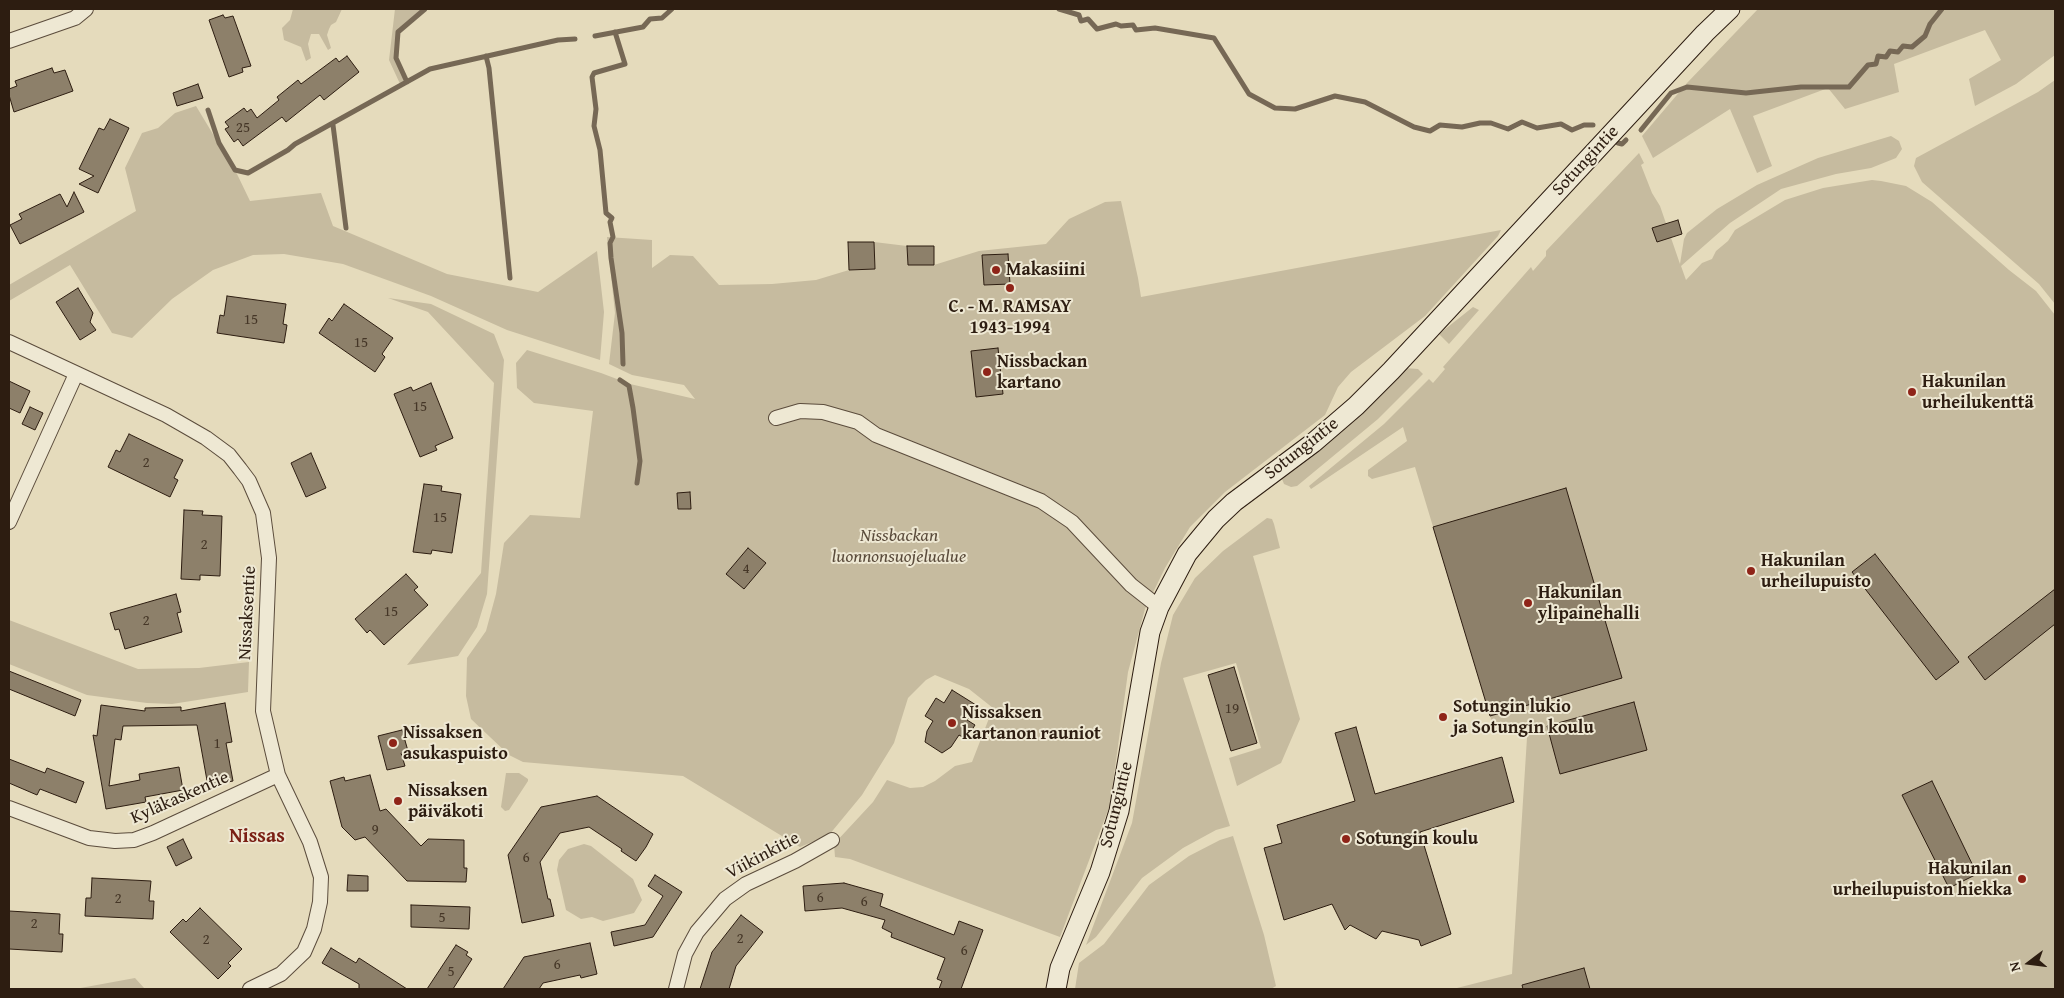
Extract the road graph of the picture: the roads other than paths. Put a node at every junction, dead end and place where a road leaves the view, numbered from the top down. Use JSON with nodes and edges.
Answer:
{"nodes":[{"id":1,"x":86,"y":9,"type":"edge"},
{"id":2,"x":1730,"y":9,"type":"edge"},
{"id":3,"x":9,"y":41,"type":"edge"},
{"id":4,"x":9,"y":342,"type":"edge"},
{"id":5,"x":76,"y":374,"type":"junction"},
{"id":6,"x":776,"y":418,"type":"dead end"},
{"id":7,"x":9,"y":522,"type":"edge"},
{"id":8,"x":1159,"y":607,"type":"junction"},
{"id":9,"x":278,"y":775,"type":"junction"},
{"id":10,"x":9,"y":808,"type":"edge"},
{"id":11,"x":832,"y":840,"type":"dead end"},
{"id":12,"x":250,"y":989,"type":"edge"},
{"id":13,"x":676,"y":989,"type":"edge"},
{"id":14,"x":1056,"y":989,"type":"edge"}],
"edges":[{"from":1,"to":3,"type":"street"},
{"from":2,"to":8,"type":"street","name":"Sotungintie"},
{"from":4,"to":5,"type":"street","name":"Nissaksentie"},
{"from":5,"to":7,"type":"street"},
{"from":5,"to":9,"type":"street","name":"Nissaksentie"},
{"from":6,"to":8,"type":"street"},
{"from":8,"to":14,"type":"street","name":"Sotungintie"},
{"from":9,"to":10,"type":"street","name":"Kyläkaskentie"},
{"from":9,"to":12,"type":"street","name":"Nissaksentie"},
{"from":11,"to":13,"type":"street","name":"Viikinkitie"}]}
